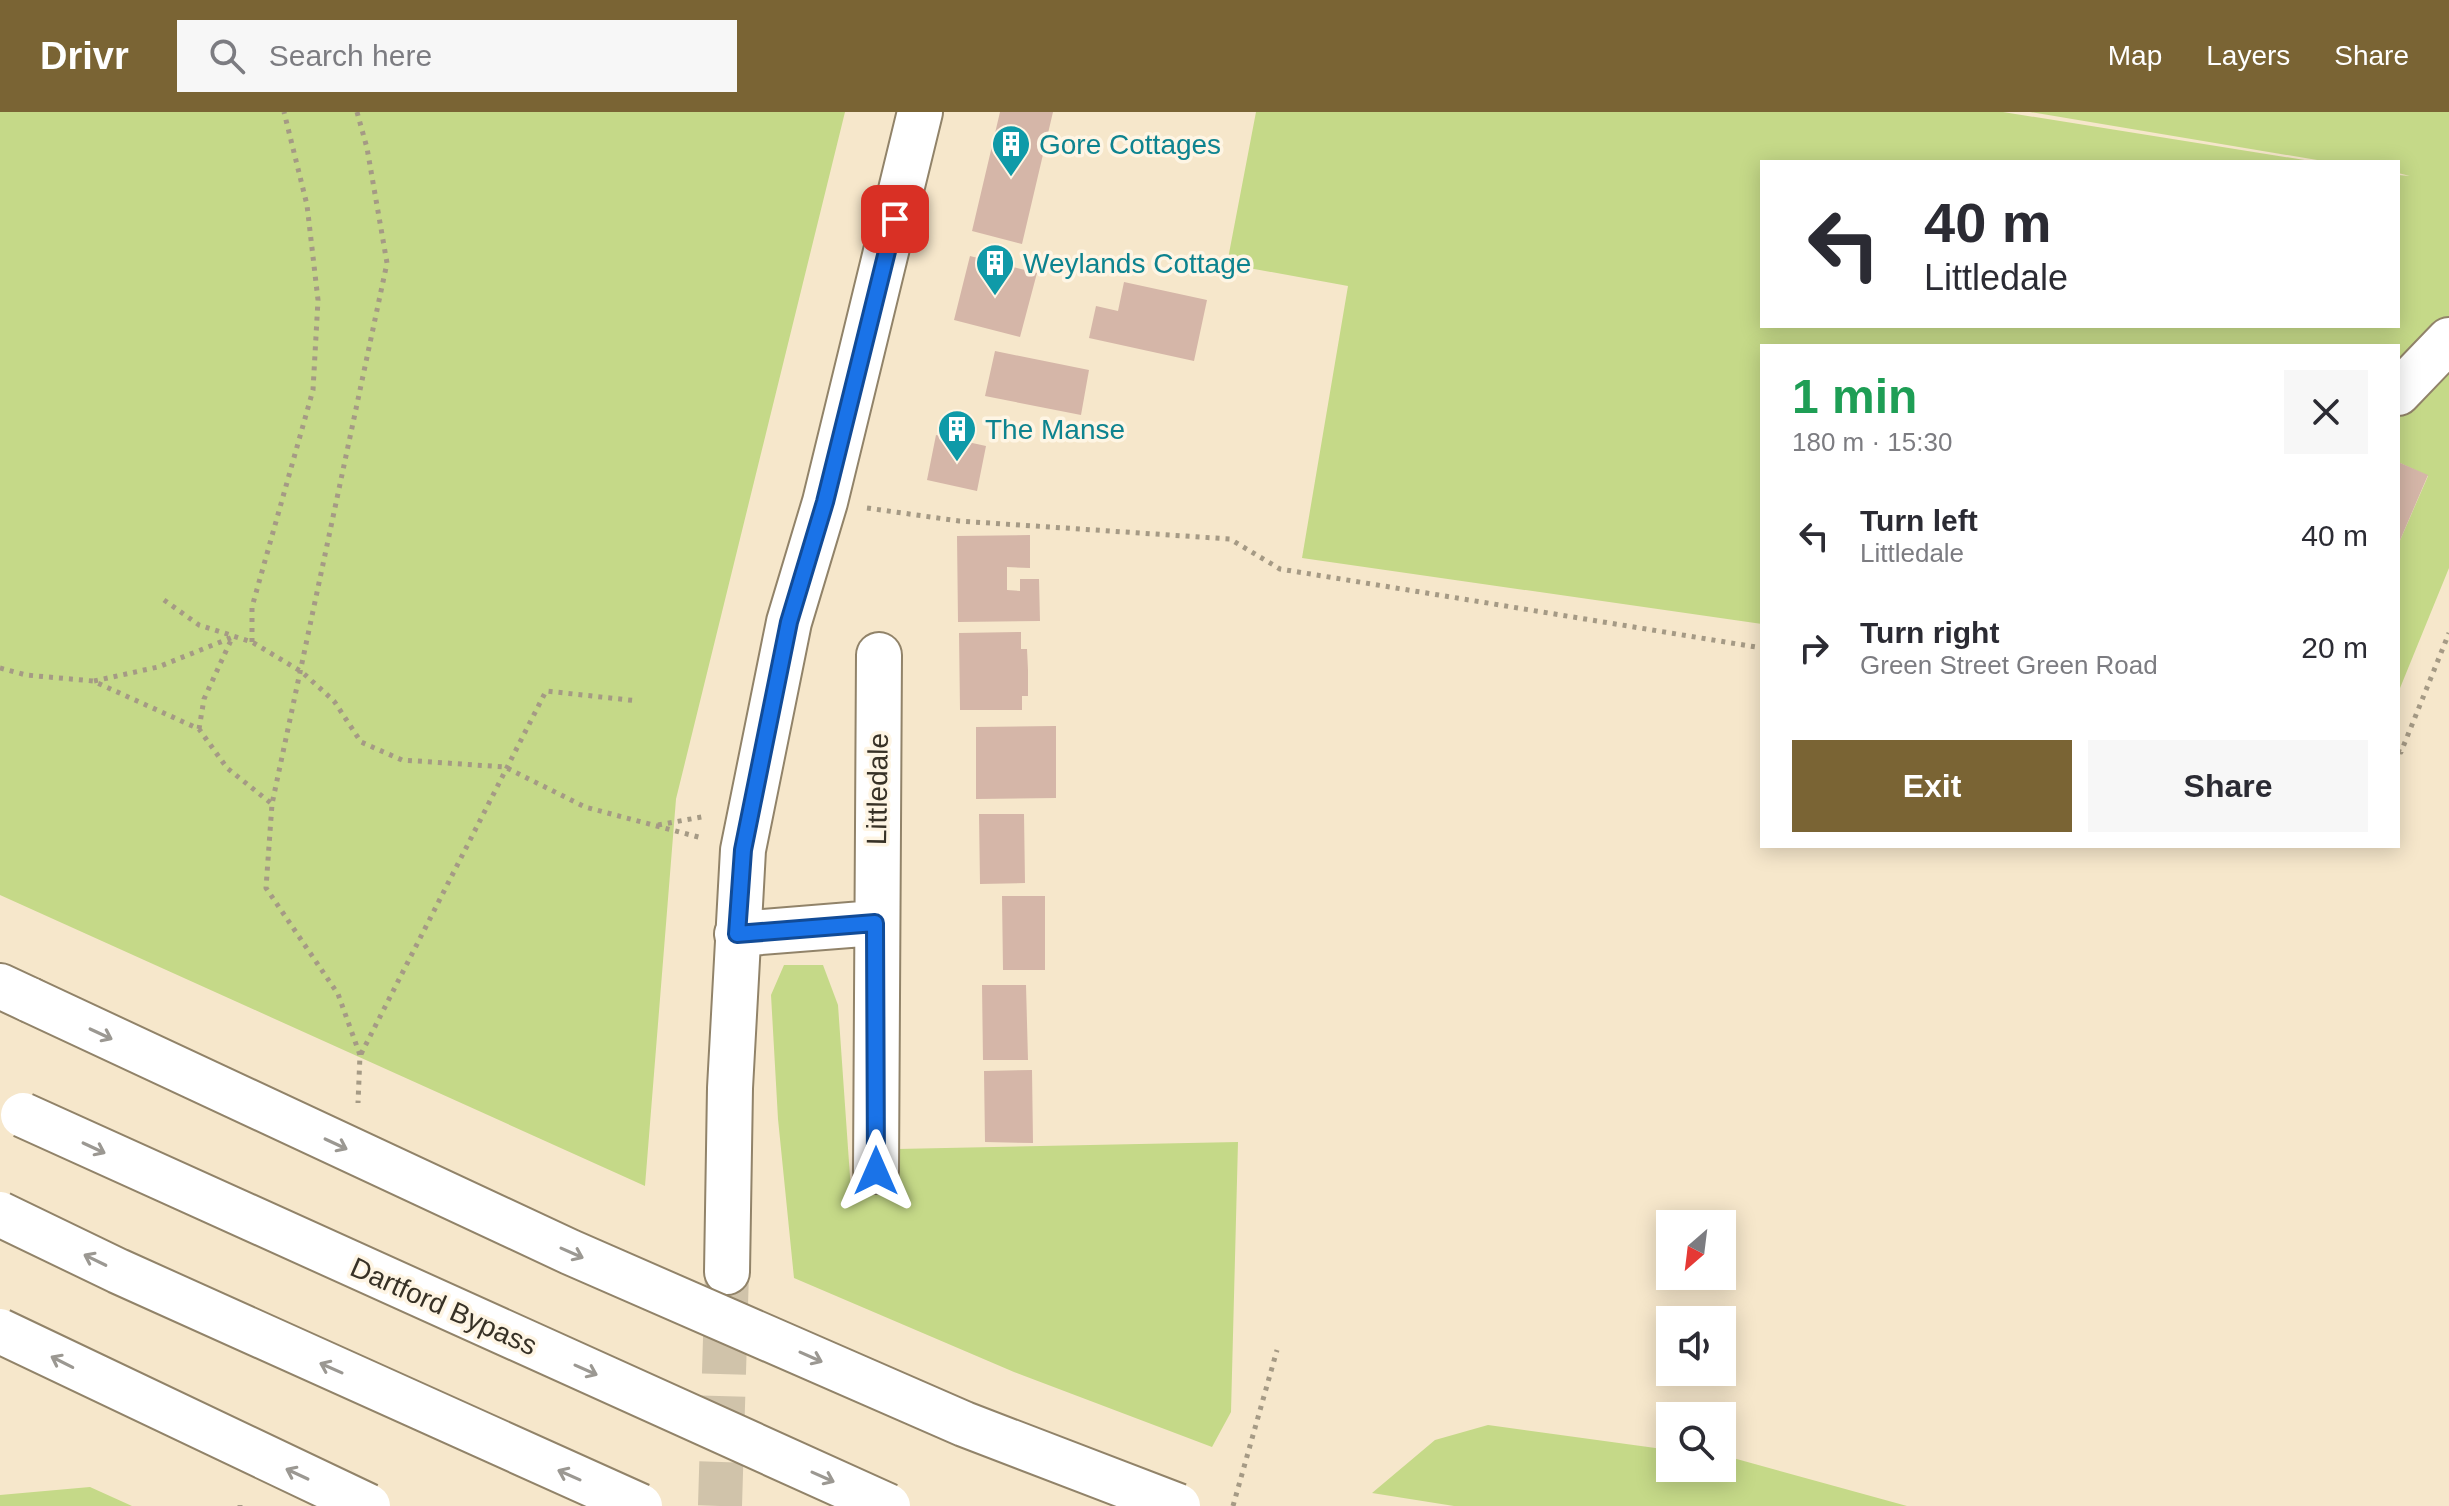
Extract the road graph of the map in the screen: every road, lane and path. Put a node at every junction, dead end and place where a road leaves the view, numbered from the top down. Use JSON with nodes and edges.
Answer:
{"nodes":[{"id":1,"x":284,"y":112,"type":"edge"},
{"id":2,"x":357,"y":112,"type":"edge"},
{"id":3,"x":920,"y":112,"type":"edge"},
{"id":4,"x":2449,"y":340,"type":"edge"},
{"id":5,"x":2400,"y":391,"type":"edge"},
{"id":6,"x":825,"y":502,"type":"junction"},
{"id":7,"x":164,"y":600,"type":"dead end"},
{"id":8,"x":2449,"y":633,"type":"edge"},
{"id":9,"x":233,"y":637,"type":"junction"},
{"id":10,"x":252,"y":642,"type":"junction"},
{"id":11,"x":1760,"y":648,"type":"edge"},
{"id":12,"x":879,"y":655,"type":"dead end"},
{"id":13,"x":0,"y":668,"type":"edge"},
{"id":14,"x":302,"y":672,"type":"junction"},
{"id":15,"x":93,"y":681,"type":"junction"},
{"id":16,"x":638,"y":701,"type":"dead end"},
{"id":17,"x":199,"y":729,"type":"junction"},
{"id":18,"x":2400,"y":752,"type":"edge"},
{"id":19,"x":505,"y":767,"type":"junction"},
{"id":20,"x":272,"y":804,"type":"junction"},
{"id":21,"x":743,"y":850,"type":"junction"},
{"id":22,"x":875,"y":923,"type":"junction"},
{"id":23,"x":737,"y":934,"type":"junction"},
{"id":24,"x":15,"y":993,"type":"edge"},
{"id":25,"x":360,"y":1055,"type":"junction"},
{"id":26,"x":358,"y":1103,"type":"dead end"},
{"id":27,"x":11,"y":1110,"type":"edge"},
{"id":28,"x":876,"y":1171,"type":"dead end"},
{"id":29,"x":0,"y":1214,"type":"edge"},
{"id":30,"x":727,"y":1272,"type":"tunnel mouth"},
{"id":31,"x":0,"y":1331,"type":"edge"},
{"id":32,"x":1277,"y":1350,"type":"dead end"},
{"id":33,"x":368,"y":1506,"type":"edge"},
{"id":34,"x":640,"y":1506,"type":"edge"},
{"id":35,"x":888,"y":1506,"type":"edge"},
{"id":36,"x":1178,"y":1506,"type":"edge"},
{"id":37,"x":1233,"y":1506,"type":"edge"}],
"edges":[{"from":1,"to":10,"type":"path"},
{"from":2,"to":14,"type":"path"},
{"from":3,"to":6,"type":"main road"},
{"from":4,"to":5,"type":"main road"},
{"from":6,"to":11,"type":"path"},
{"from":6,"to":21,"type":"main road"},
{"from":7,"to":9,"type":"path"},
{"from":8,"to":18,"type":"path"},
{"from":9,"to":10,"type":"path"},
{"from":9,"to":15,"type":"path"},
{"from":9,"to":17,"type":"path"},
{"from":10,"to":14,"type":"path"},
{"from":12,"to":22,"type":"main road","name":"Littledale"},
{"from":13,"to":15,"type":"path"},
{"from":14,"to":19,"type":"path"},
{"from":14,"to":20,"type":"path"},
{"from":15,"to":17,"type":"path"},
{"from":16,"to":19,"type":"path"},
{"from":17,"to":20,"type":"path"},
{"from":19,"to":21,"type":"path"},
{"from":19,"to":25,"type":"path"},
{"from":20,"to":25,"type":"path"},
{"from":21,"to":23,"type":"main road"},
{"from":22,"to":23,"type":"main road"},
{"from":22,"to":28,"type":"main road","name":"Littledale"},
{"from":23,"to":30,"type":"main road"},
{"from":24,"to":36,"type":"main road","one_way":true,"bridge":true},
{"from":25,"to":26,"type":"path"},
{"from":27,"to":35,"type":"main road","name":"Dartford Bypass","one_way":true,"bridge":true},
{"from":34,"to":29,"type":"main road","one_way":true,"bridge":true},
{"from":33,"to":31,"type":"main road","one_way":true,"bridge":true},
{"from":32,"to":37,"type":"path"}]}
